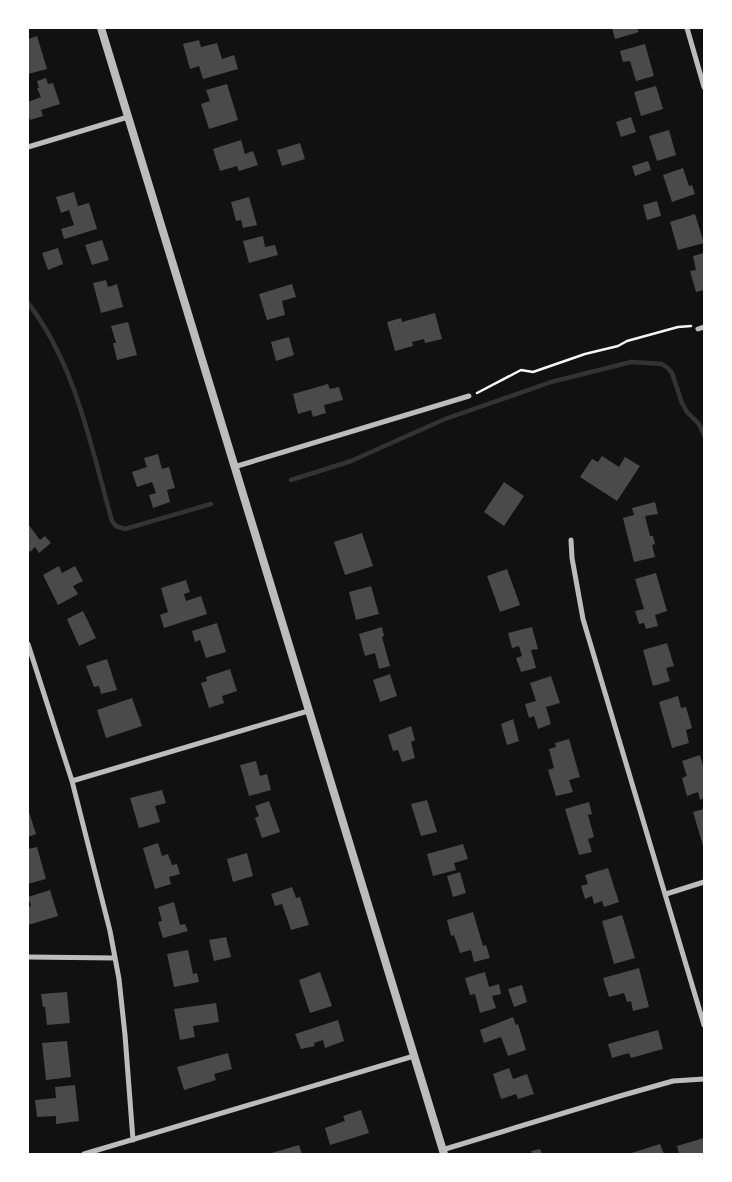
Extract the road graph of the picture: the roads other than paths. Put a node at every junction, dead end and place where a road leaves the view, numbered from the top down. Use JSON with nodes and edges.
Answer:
{"nodes":[{"id":1,"x":101,"y":28,"type":"edge"},
{"id":2,"x":687,"y":28,"type":"edge"},
{"id":3,"x":704,"y":87,"type":"edge"},
{"id":4,"x":128,"y":117,"type":"junction"},
{"id":5,"x":28,"y":148,"type":"edge"},
{"id":6,"x":704,"y":327,"type":"edge"},
{"id":7,"x":698,"y":329,"type":"road end"},
{"id":8,"x":469,"y":396,"type":"road end"},
{"id":9,"x":234,"y":467,"type":"junction"},
{"id":10,"x":571,"y":540,"type":"dead end"},
{"id":11,"x":28,"y":644,"type":"edge"},
{"id":12,"x":308,"y":711,"type":"junction"},
{"id":13,"x":72,"y":781,"type":"junction"},
{"id":14,"x":704,"y":882,"type":"edge"},
{"id":15,"x":666,"y":894,"type":"junction"},
{"id":16,"x":28,"y":957,"type":"edge"},
{"id":17,"x":115,"y":958,"type":"junction"},
{"id":18,"x":704,"y":1025,"type":"edge"},
{"id":19,"x":414,"y":1056,"type":"junction"},
{"id":20,"x":704,"y":1078,"type":"edge"},
{"id":21,"x":133,"y":1140,"type":"junction"},
{"id":22,"x":443,"y":1152,"type":"edge"},
{"id":23,"x":84,"y":1154,"type":"edge"}],
"edges":[{"from":1,"to":4,"type":"street"},
{"from":2,"to":3,"type":"street"},
{"from":4,"to":5,"type":"street"},
{"from":4,"to":9,"type":"street"},
{"from":6,"to":7,"type":"street"},
{"from":8,"to":9,"type":"street"},
{"from":9,"to":12,"type":"street"},
{"from":10,"to":15,"type":"street"},
{"from":11,"to":13,"type":"street"},
{"from":12,"to":13,"type":"street"},
{"from":12,"to":19,"type":"street"},
{"from":13,"to":17,"type":"street"},
{"from":14,"to":15,"type":"street"},
{"from":15,"to":18,"type":"street"},
{"from":16,"to":17,"type":"street"},
{"from":17,"to":21,"type":"street"},
{"from":19,"to":21,"type":"street"},
{"from":19,"to":22,"type":"street"},
{"from":20,"to":22,"type":"street"},
{"from":21,"to":23,"type":"street"}]}
